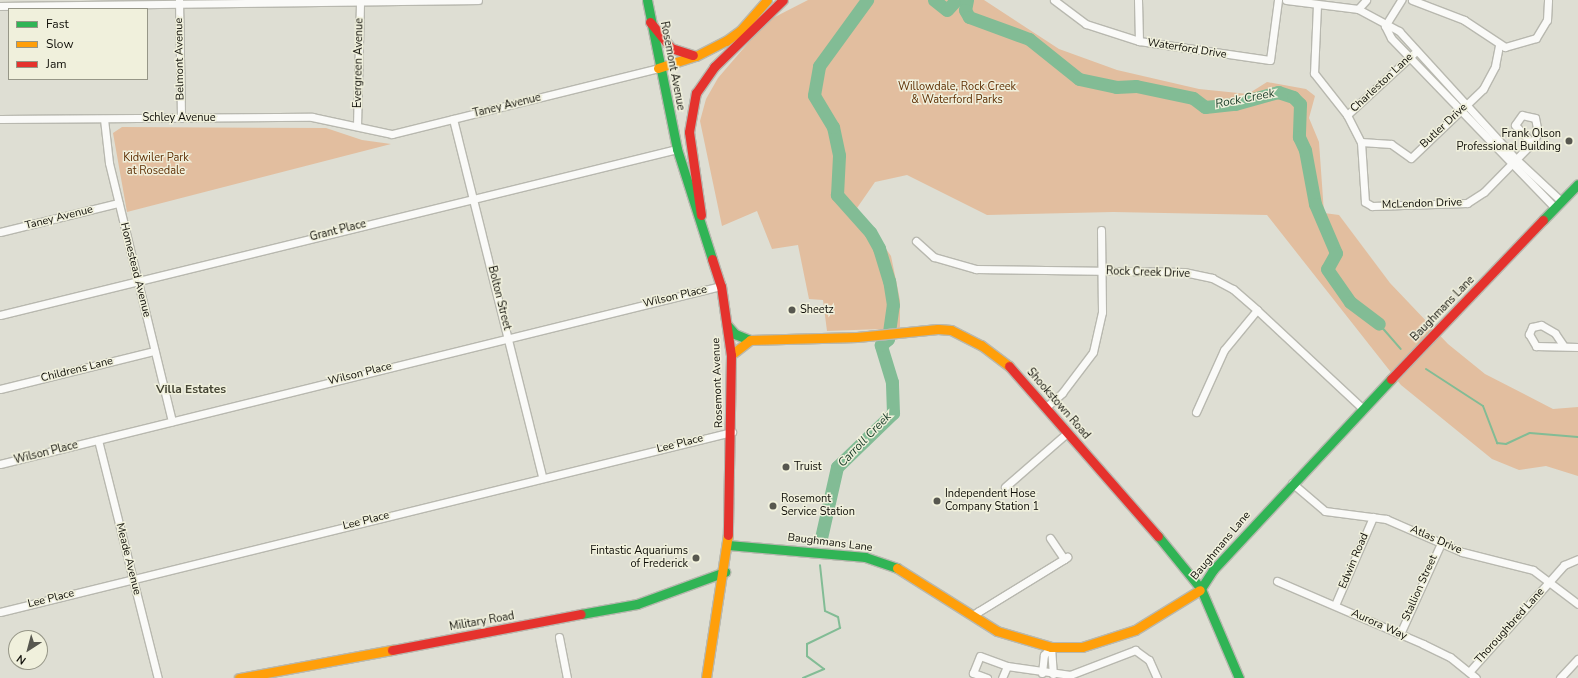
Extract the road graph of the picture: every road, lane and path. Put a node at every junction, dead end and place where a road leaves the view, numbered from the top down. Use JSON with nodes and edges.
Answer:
{"nodes":[{"id":1,"x":478,"y":0,"type":"edge"},
{"id":2,"x":647,"y":0,"type":"edge"},
{"id":3,"x":766,"y":0,"type":"edge"},
{"id":4,"x":784,"y":0,"type":"edge"},
{"id":5,"x":1054,"y":0,"type":"edge"},
{"id":6,"x":1138,"y":0,"type":"edge"},
{"id":7,"x":1278,"y":0,"type":"edge"},
{"id":8,"x":1286,"y":0,"type":"edge"},
{"id":9,"x":1366,"y":0,"type":"edge"},
{"id":10,"x":1401,"y":0,"type":"edge"},
{"id":11,"x":1412,"y":0,"type":"edge"},
{"id":12,"x":1548,"y":0,"type":"edge"},
{"id":13,"x":360,"y":1,"type":"edge"},
{"id":14,"x":179,"y":2,"type":"edge"},
{"id":15,"x":1317,"y":5,"type":"junction"},
{"id":16,"x":0,"y":6,"type":"edge"},
{"id":17,"x":1358,"y":9,"type":"junction"},
{"id":18,"x":650,"y":22,"type":"junction"},
{"id":19,"x":1385,"y":26,"type":"junction"},
{"id":20,"x":1139,"y":41,"type":"junction"},
{"id":21,"x":739,"y":42,"type":"junction"},
{"id":22,"x":1500,"y":46,"type":"junction"},
{"id":23,"x":1417,"y":50,"type":"junction"},
{"id":24,"x":696,"y":56,"type":"junction"},
{"id":25,"x":1410,"y":57,"type":"junction"},
{"id":26,"x":658,"y":68,"type":"junction"},
{"id":27,"x":1467,"y":105,"type":"junction"},
{"id":28,"x":1460,"y":111,"type":"junction"},
{"id":29,"x":1347,"y":115,"type":"junction"},
{"id":30,"x":181,"y":118,"type":"junction"},
{"id":31,"x":0,"y":119,"type":"edge"},
{"id":32,"x":104,"y":119,"type":"junction"},
{"id":33,"x":453,"y":119,"type":"junction"},
{"id":34,"x":357,"y":126,"type":"junction"},
{"id":35,"x":1361,"y":142,"type":"junction"},
{"id":36,"x":1532,"y":143,"type":"dead end"},
{"id":37,"x":677,"y":149,"type":"junction"},
{"id":38,"x":1516,"y":159,"type":"junction"},
{"id":39,"x":1510,"y":164,"type":"junction"},
{"id":40,"x":1578,"y":184,"type":"edge"},
{"id":41,"x":475,"y":198,"type":"junction"},
{"id":42,"x":118,"y":203,"type":"junction"},
{"id":43,"x":1558,"y":205,"type":"junction"},
{"id":44,"x":701,"y":215,"type":"junction"},
{"id":45,"x":1101,"y":230,"type":"dead end"},
{"id":46,"x":0,"y":232,"type":"edge"},
{"id":47,"x":916,"y":241,"type":"dead end"},
{"id":48,"x":1102,"y":272,"type":"junction"},
{"id":49,"x":139,"y":280,"type":"junction"},
{"id":50,"x":721,"y":286,"type":"junction"},
{"id":51,"x":1257,"y":310,"type":"junction"},
{"id":52,"x":0,"y":315,"type":"edge"},
{"id":53,"x":728,"y":326,"type":"junction"},
{"id":54,"x":508,"y":338,"type":"junction"},
{"id":55,"x":750,"y":340,"type":"junction"},
{"id":56,"x":1563,"y":345,"type":"junction"},
{"id":57,"x":1578,"y":347,"type":"edge"},
{"id":58,"x":154,"y":351,"type":"junction"},
{"id":59,"x":731,"y":355,"type":"junction"},
{"id":60,"x":0,"y":389,"type":"edge"},
{"id":61,"x":1045,"y":408,"type":"junction"},
{"id":62,"x":1363,"y":408,"type":"junction"},
{"id":63,"x":1196,"y":412,"type":"dead end"},
{"id":64,"x":172,"y":421,"type":"junction"},
{"id":65,"x":732,"y":432,"type":"junction"},
{"id":66,"x":1067,"y":433,"type":"junction"},
{"id":67,"x":98,"y":440,"type":"junction"},
{"id":68,"x":0,"y":464,"type":"edge"},
{"id":69,"x":542,"y":478,"type":"junction"},
{"id":70,"x":1292,"y":483,"type":"junction"},
{"id":71,"x":1004,"y":487,"type":"dead end"},
{"id":72,"x":1373,"y":516,"type":"junction"},
{"id":73,"x":1050,"y":538,"type":"dead end"},
{"id":74,"x":1441,"y":543,"type":"junction"},
{"id":75,"x":728,"y":545,"type":"junction"},
{"id":76,"x":1578,"y":559,"type":"edge"},
{"id":77,"x":725,"y":572,"type":"junction"},
{"id":78,"x":133,"y":578,"type":"junction"},
{"id":79,"x":1551,"y":580,"type":"junction"},
{"id":80,"x":1277,"y":581,"type":"dead end"},
{"id":81,"x":1201,"y":589,"type":"junction"},
{"id":82,"x":1578,"y":604,"type":"edge"},
{"id":83,"x":1335,"y":605,"type":"junction"},
{"id":84,"x":0,"y":612,"type":"edge"},
{"id":85,"x":976,"y":613,"type":"junction"},
{"id":86,"x":1400,"y":634,"type":"junction"},
{"id":87,"x":559,"y":637,"type":"dead end"},
{"id":88,"x":1051,"y":647,"type":"junction"},
{"id":89,"x":1578,"y":659,"type":"edge"},
{"id":90,"x":1007,"y":666,"type":"junction"},
{"id":91,"x":1469,"y":672,"type":"junction"},
{"id":92,"x":1042,"y":673,"type":"junction"},
{"id":93,"x":1053,"y":674,"type":"junction"},
{"id":94,"x":1071,"y":676,"type":"edge"},
{"id":95,"x":158,"y":678,"type":"edge"},
{"id":96,"x":239,"y":678,"type":"edge"},
{"id":97,"x":567,"y":678,"type":"edge"},
{"id":98,"x":706,"y":678,"type":"edge"},
{"id":99,"x":987,"y":678,"type":"edge"},
{"id":100,"x":1002,"y":678,"type":"edge"},
{"id":101,"x":1156,"y":678,"type":"edge"},
{"id":102,"x":1239,"y":678,"type":"edge"},
{"id":103,"x":1476,"y":678,"type":"edge"},
{"id":104,"x":1560,"y":678,"type":"edge"}],
"edges":[{"from":1,"to":13,"type":"street"},
{"from":2,"to":18,"type":"main road","name":"Rosemont Avenue"},
{"from":3,"to":24,"type":"main road"},
{"from":4,"to":21,"type":"main road"},
{"from":5,"to":20,"type":"street","name":"Waterford Drive"},
{"from":6,"to":20,"type":"street"},
{"from":7,"to":20,"type":"street","name":"Waterford Drive"},
{"from":8,"to":15,"type":"street"},
{"from":9,"to":17,"type":"street"},
{"from":10,"to":19,"type":"street"},
{"from":11,"to":22,"type":"street"},
{"from":12,"to":22,"type":"street"},
{"from":13,"to":14,"type":"street"},
{"from":13,"to":34,"type":"street","name":"Evergreen Avenue"},
{"from":14,"to":16,"type":"street"},
{"from":14,"to":30,"type":"street","name":"Belmont Avenue"},
{"from":15,"to":17,"type":"street"},
{"from":15,"to":29,"type":"street","name":"McLendon Drive"},
{"from":17,"to":19,"type":"street"},
{"from":18,"to":24,"type":"main road"},
{"from":18,"to":26,"type":"main road","name":"Rosemont Avenue"},
{"from":19,"to":23,"type":"street"},
{"from":19,"to":25,"type":"street"},
{"from":21,"to":26,"type":"main road"},
{"from":21,"to":44,"type":"main road"},
{"from":22,"to":27,"type":"street","name":"Butler Drive"},
{"from":23,"to":25,"type":"street","name":"Charleston Lane"},
{"from":23,"to":27,"type":"street"},
{"from":24,"to":26,"type":"main road"},
{"from":25,"to":28,"type":"street"},
{"from":25,"to":29,"type":"street","name":"Charleston Lane"},
{"from":26,"to":33,"type":"street","name":"Taney Avenue"},
{"from":26,"to":37,"type":"main road","name":"Rosemont Avenue"},
{"from":27,"to":28,"type":"street","name":"Butler Drive"},
{"from":27,"to":38,"type":"street"},
{"from":28,"to":35,"type":"street","name":"Butler Drive"},
{"from":28,"to":39,"type":"street"},
{"from":29,"to":35,"type":"street","name":"McLendon Drive"},
{"from":30,"to":32,"type":"street","name":"Schley Avenue"},
{"from":30,"to":34,"type":"street","name":"Schley Avenue"},
{"from":31,"to":32,"type":"street","name":"Schley Avenue"},
{"from":32,"to":42,"type":"street","name":"Homestead Avenue"},
{"from":33,"to":34,"type":"street","name":"Taney Avenue"},
{"from":33,"to":41,"type":"street","name":"Bolton Street"},
{"from":35,"to":39,"type":"street","name":"McLendon Drive"},
{"from":36,"to":38,"type":"street","name":"McLendon Drive"},
{"from":37,"to":41,"type":"street","name":"Grant Place"},
{"from":37,"to":44,"type":"main road","name":"Rosemont Avenue"},
{"from":38,"to":39,"type":"street","name":"McLendon Drive"},
{"from":38,"to":43,"type":"street"},
{"from":39,"to":43,"type":"street"},
{"from":40,"to":43,"type":"main road","name":"Baughmans Lane"},
{"from":41,"to":49,"type":"street","name":"Grant Place"},
{"from":41,"to":54,"type":"street","name":"Bolton Street"},
{"from":42,"to":46,"type":"street","name":"Taney Avenue"},
{"from":42,"to":49,"type":"street","name":"Homestead Avenue"},
{"from":43,"to":62,"type":"main road","name":"Baughmans Lane"},
{"from":44,"to":50,"type":"main road","name":"Rosemont Avenue"},
{"from":45,"to":48,"type":"street"},
{"from":47,"to":48,"type":"street","name":"Rock Creek Drive"},
{"from":48,"to":51,"type":"street","name":"Rock Creek Drive"},
{"from":48,"to":61,"type":"street"},
{"from":49,"to":52,"type":"street","name":"Grant Place"},
{"from":49,"to":58,"type":"street","name":"Homestead Avenue"},
{"from":50,"to":53,"type":"main road","name":"Rosemont Avenue"},
{"from":50,"to":54,"type":"street","name":"Wilson Place"},
{"from":51,"to":62,"type":"street","name":"Rock Creek Drive"},
{"from":51,"to":63,"type":"street"},
{"from":53,"to":55,"type":"main road","name":"Shookstown Road"},
{"from":53,"to":59,"type":"main road","name":"Rosemont Avenue"},
{"from":54,"to":64,"type":"street","name":"Wilson Place"},
{"from":54,"to":69,"type":"street","name":"Bolton Street"},
{"from":55,"to":59,"type":"main road"},
{"from":55,"to":61,"type":"main road","name":"Shookstown Road"},
{"from":56,"to":56,"type":"street"},
{"from":56,"to":57,"type":"street"},
{"from":58,"to":60,"type":"street","name":"Childrens Lane"},
{"from":58,"to":64,"type":"street","name":"Homestead Avenue"},
{"from":59,"to":65,"type":"main road","name":"Rosemont Avenue"},
{"from":61,"to":66,"type":"main road","name":"Shookstown Road"},
{"from":62,"to":70,"type":"main road","name":"Baughmans Lane"},
{"from":64,"to":67,"type":"street","name":"Wilson Place"},
{"from":65,"to":69,"type":"street","name":"Lee Place"},
{"from":65,"to":75,"type":"main road","name":"Rosemont Avenue"},
{"from":66,"to":71,"type":"street"},
{"from":66,"to":81,"type":"main road","name":"Shookstown Road"},
{"from":67,"to":68,"type":"street","name":"Wilson Place"},
{"from":67,"to":78,"type":"street","name":"Meade Avenue"},
{"from":69,"to":78,"type":"street","name":"Lee Place"},
{"from":70,"to":72,"type":"street","name":"Atlas Drive"},
{"from":70,"to":81,"type":"main road","name":"Baughmans Lane"},
{"from":72,"to":74,"type":"street","name":"Atlas Drive"},
{"from":72,"to":83,"type":"street","name":"Edwin Road"},
{"from":73,"to":85,"type":"street"},
{"from":74,"to":79,"type":"street","name":"Atlas Drive"},
{"from":74,"to":86,"type":"street","name":"Stallion Street"},
{"from":75,"to":77,"type":"main road","name":"Rosemont Avenue"},
{"from":75,"to":85,"type":"main road","name":"Baughmans Lane"},
{"from":76,"to":79,"type":"street","name":"Thoroughbred Lane"},
{"from":77,"to":96,"type":"main road","name":"Military Road"},
{"from":77,"to":98,"type":"main road","name":"Rosemont Avenue"},
{"from":78,"to":84,"type":"street","name":"Lee Place"},
{"from":78,"to":95,"type":"street","name":"Meade Avenue"},
{"from":79,"to":82,"type":"street","name":"Atlas Drive"},
{"from":79,"to":91,"type":"street","name":"Thoroughbred Lane"},
{"from":80,"to":83,"type":"street","name":"Aurora Way"},
{"from":81,"to":88,"type":"main road","name":"Baughmans Lane"},
{"from":81,"to":102,"type":"main road","name":"Shookstown Road"},
{"from":83,"to":86,"type":"street","name":"Aurora Way"},
{"from":85,"to":88,"type":"main road","name":"Baughmans Lane"},
{"from":86,"to":91,"type":"street","name":"Aurora Way"},
{"from":87,"to":97,"type":"street"},
{"from":88,"to":92,"type":"street"},
{"from":88,"to":93,"type":"street"},
{"from":89,"to":104,"type":"street"},
{"from":90,"to":92,"type":"street"},
{"from":90,"to":99,"type":"street"},
{"from":90,"to":100,"type":"street"},
{"from":91,"to":103,"type":"street","name":"Aurora Way"},
{"from":92,"to":93,"type":"street"},
{"from":93,"to":94,"type":"street"},
{"from":94,"to":101,"type":"street"}]}
